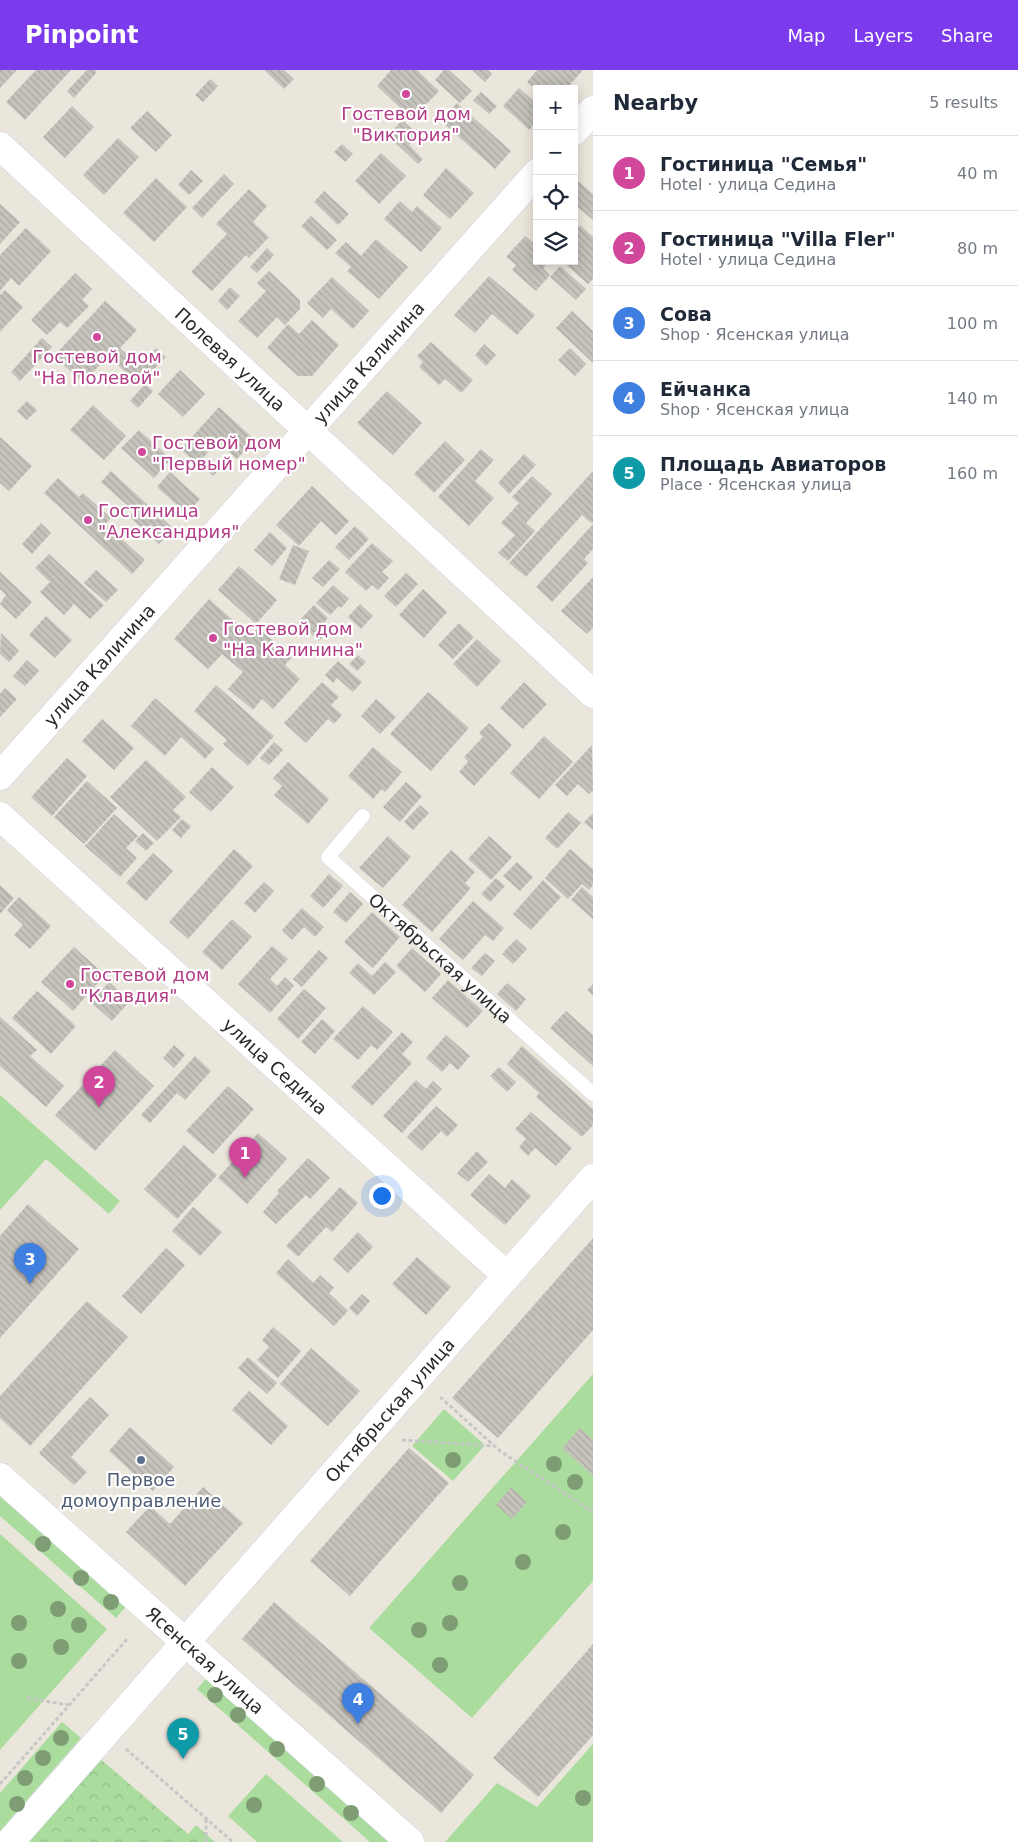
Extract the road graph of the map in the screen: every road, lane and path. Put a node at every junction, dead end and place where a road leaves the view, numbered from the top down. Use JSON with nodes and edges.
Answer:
{"nodes":[{"id":1,"x":593,"y":110,"type":"edge"},
{"id":2,"x":575,"y":130,"type":"edge"},
{"id":3,"x":0,"y":146,"type":"edge"},
{"id":4,"x":535,"y":175,"type":"edge"},
{"id":5,"x":308,"y":431,"type":"junction"},
{"id":6,"x":593,"y":694,"type":"edge"},
{"id":7,"x":0,"y":776,"type":"edge"},
{"id":8,"x":0,"y":816,"type":"edge"},
{"id":9,"x":363,"y":816,"type":"dead end"},
{"id":10,"x":593,"y":1094,"type":"edge"},
{"id":11,"x":593,"y":1178,"type":"edge"},
{"id":12,"x":507,"y":1276,"type":"junction"},
{"id":13,"x":440,"y":1397,"type":"dead end"},
{"id":14,"x":402,"y":1440,"type":"dead end"},
{"id":15,"x":496,"y":1446,"type":"junction"},
{"id":16,"x":0,"y":1477,"type":"edge"},
{"id":17,"x":593,"y":1512,"type":"edge"},
{"id":18,"x":128,"y":1638,"type":"dead end"},
{"id":19,"x":185,"y":1642,"type":"junction"},
{"id":20,"x":27,"y":1698,"type":"dead end"},
{"id":21,"x":69,"y":1705,"type":"junction"},
{"id":22,"x":106,"y":1732,"type":"junction"},
{"id":23,"x":0,"y":1784,"type":"edge"},
{"id":24,"x":206,"y":1819,"type":"junction"},
{"id":25,"x":10,"y":1842,"type":"edge"},
{"id":26,"x":206,"y":1842,"type":"edge"},
{"id":27,"x":232,"y":1842,"type":"edge"},
{"id":28,"x":410,"y":1842,"type":"edge"}],
"edges":[{"from":1,"to":2,"type":"street"},
{"from":3,"to":5,"type":"street","name":"Полевая улица"},
{"from":4,"to":5,"type":"street","name":"улица Калинина"},
{"from":5,"to":6,"type":"street","name":"Полевая улица"},
{"from":5,"to":7,"type":"street","name":"улица Калинина"},
{"from":8,"to":12,"type":"street","name":"улица Седина"},
{"from":9,"to":10,"type":"lane","name":"Октябрьская улица"},
{"from":11,"to":12,"type":"street","name":"Октябрьская улица"},
{"from":12,"to":19,"type":"street","name":"Октябрьская улица"},
{"from":13,"to":15,"type":"path"},
{"from":14,"to":15,"type":"path"},
{"from":15,"to":17,"type":"path"},
{"from":16,"to":19,"type":"street","name":"Ясенская улица"},
{"from":18,"to":21,"type":"path"},
{"from":19,"to":22,"type":"street","name":"Октябрьская улица"},
{"from":19,"to":28,"type":"street","name":"Ясенская улица"},
{"from":20,"to":21,"type":"path"},
{"from":21,"to":23,"type":"path"},
{"from":22,"to":24,"type":"path"},
{"from":22,"to":25,"type":"street","name":"Октябрьская улица"},
{"from":24,"to":26,"type":"path"},
{"from":24,"to":27,"type":"path"}]}
